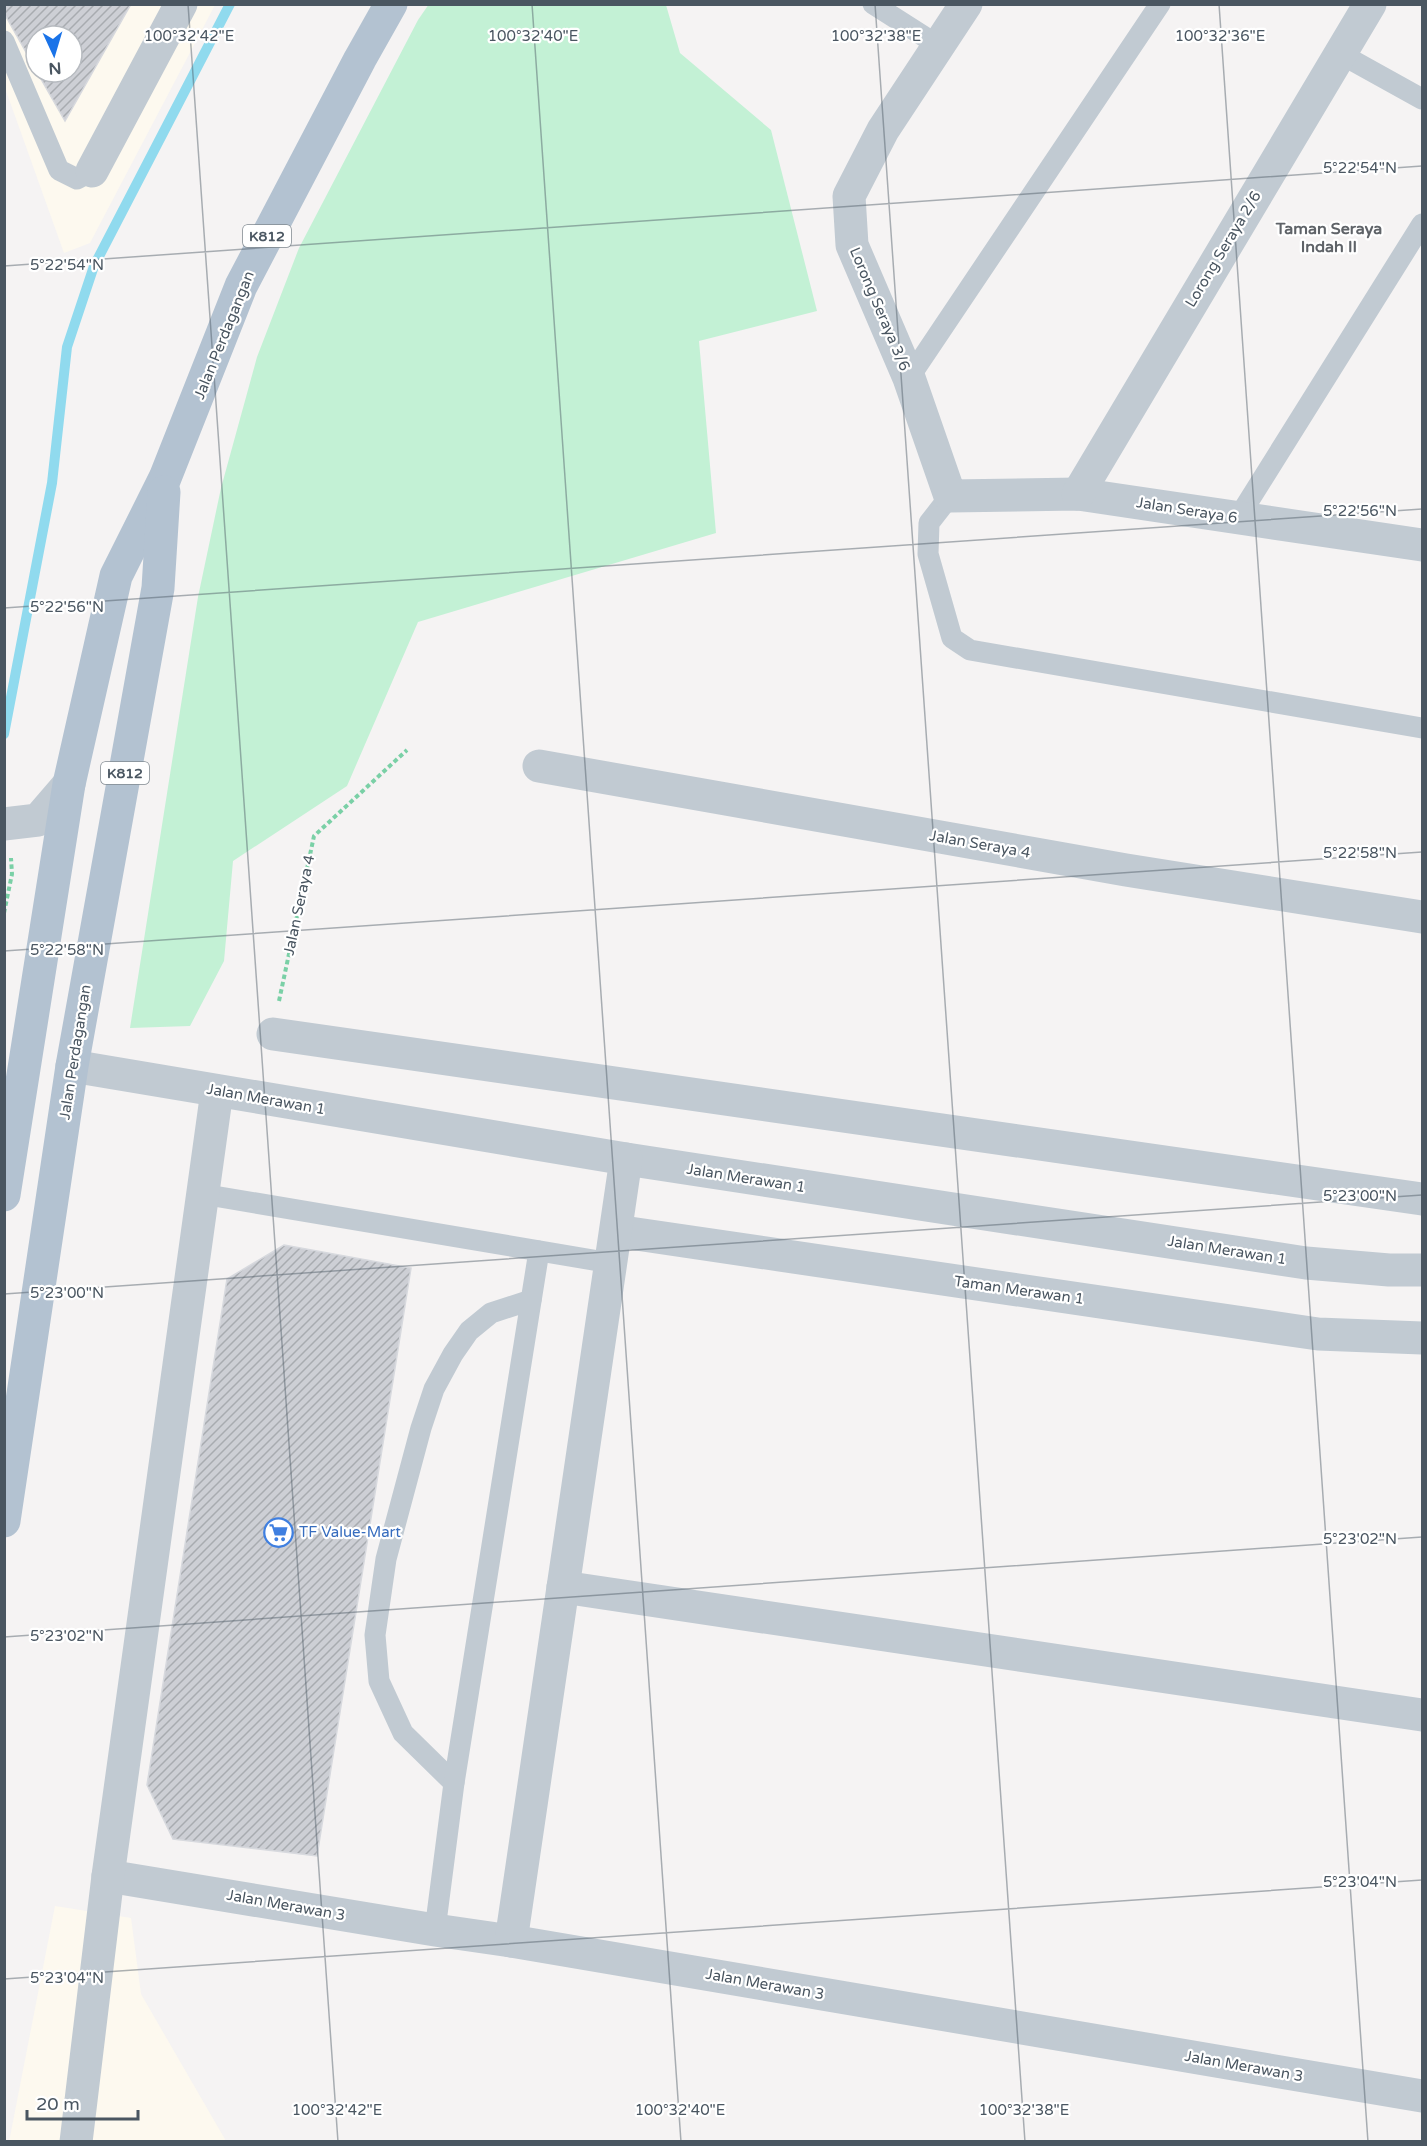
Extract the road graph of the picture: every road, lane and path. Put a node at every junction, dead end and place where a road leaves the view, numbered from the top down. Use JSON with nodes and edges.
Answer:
{"nodes":[{"id":1,"x":181,"y":4,"type":"edge"},
{"id":2,"x":391,"y":4,"type":"edge"},
{"id":3,"x":873,"y":4,"type":"edge"},
{"id":4,"x":966,"y":4,"type":"edge"},
{"id":5,"x":1160,"y":4,"type":"edge"},
{"id":6,"x":1370,"y":4,"type":"edge"},
{"id":7,"x":4,"y":41,"type":"edge"},
{"id":8,"x":939,"y":46,"type":"junction"},
{"id":9,"x":1339,"y":53,"type":"junction"},
{"id":10,"x":1422,"y":99,"type":"edge"},
{"id":11,"x":92,"y":171,"type":"joint"},
{"id":12,"x":1422,"y":224,"type":"edge"},
{"id":13,"x":909,"y":378,"type":"junction"},
{"id":14,"x":165,"y":478,"type":"junction"},
{"id":15,"x":1078,"y":494,"type":"junction"},
{"id":16,"x":950,"y":496,"type":"junction"},
{"id":17,"x":1238,"y":518,"type":"junction"},
{"id":18,"x":1422,"y":545,"type":"edge"},
{"id":19,"x":1422,"y":728,"type":"edge"},
{"id":20,"x":407,"y":750,"type":"dead end"},
{"id":21,"x":539,"y":766,"type":"dead end"},
{"id":22,"x":69,"y":784,"type":"junction"},
{"id":23,"x":8,"y":824,"type":"edge"},
{"id":24,"x":4,"y":913,"type":"edge"},
{"id":25,"x":1422,"y":917,"type":"edge"},
{"id":26,"x":273,"y":1034,"type":"joint"},
{"id":27,"x":72,"y":1066,"type":"junction"},
{"id":28,"x":217,"y":1091,"type":"junction"},
{"id":29,"x":626,"y":1160,"type":"junction"},
{"id":30,"x":202,"y":1194,"type":"junction"},
{"id":31,"x":4,"y":1196,"type":"edge"},
{"id":32,"x":1422,"y":1199,"type":"edge"},
{"id":33,"x":616,"y":1231,"type":"junction"},
{"id":34,"x":539,"y":1251,"type":"junction"},
{"id":35,"x":611,"y":1263,"type":"junction"},
{"id":36,"x":1422,"y":1270,"type":"edge"},
{"id":37,"x":531,"y":1300,"type":"junction"},
{"id":38,"x":1422,"y":1338,"type":"edge"},
{"id":39,"x":4,"y":1521,"type":"edge"},
{"id":40,"x":563,"y":1587,"type":"junction"},
{"id":41,"x":1422,"y":1716,"type":"edge"},
{"id":42,"x":454,"y":1783,"type":"junction"},
{"id":43,"x":108,"y":1876,"type":"junction"},
{"id":44,"x":435,"y":1930,"type":"junction"},
{"id":45,"x":511,"y":1941,"type":"junction"},
{"id":46,"x":1422,"y":2096,"type":"edge"},
{"id":47,"x":76,"y":2142,"type":"edge"}],
"edges":[{"from":1,"to":11,"type":"street"},
{"from":2,"to":14,"type":"main road","name":"Jalan Perdagangan","number":"K812"},
{"from":3,"to":8,"type":"lane"},
{"from":4,"to":8,"type":"street","name":"Lorong Seraya 3/6"},
{"from":5,"to":13,"type":"lane"},
{"from":6,"to":9,"type":"street","name":"Lorong Seraya 2/6"},
{"from":7,"to":11,"type":"lane"},
{"from":8,"to":13,"type":"street","name":"Lorong Seraya 3/6"},
{"from":9,"to":10,"type":"lane"},
{"from":9,"to":15,"type":"street","name":"Lorong Seraya 2/6"},
{"from":12,"to":17,"type":"lane"},
{"from":13,"to":16,"type":"street","name":"Lorong Seraya 3/6"},
{"from":14,"to":22,"type":"main road","name":"Jalan Perdagangan","number":"K812"},
{"from":14,"to":27,"type":"main road","name":"Jalan Perdagangan","number":"K812"},
{"from":15,"to":16,"type":"street","name":"Jalan Seraya 6"},
{"from":15,"to":17,"type":"street","name":"Jalan Seraya 6"},
{"from":16,"to":19,"type":"lane"},
{"from":17,"to":18,"type":"street","name":"Jalan Seraya 6"},
{"from":20,"to":26,"type":"path","name":"Jalan Seraya 4"},
{"from":21,"to":25,"type":"street","name":"Jalan Seraya 4"},
{"from":22,"to":23,"type":"street"},
{"from":22,"to":31,"type":"main road","name":"Jalan Perdagangan","number":"K812"},
{"from":23,"to":24,"type":"path"},
{"from":26,"to":32,"type":"street"},
{"from":27,"to":28,"type":"street","name":"Jalan Merawan 1"},
{"from":27,"to":39,"type":"main road","name":"Jalan Perdagangan","number":"K812"},
{"from":28,"to":29,"type":"street","name":"Jalan Merawan 1"},
{"from":28,"to":30,"type":"street"},
{"from":29,"to":33,"type":"street"},
{"from":29,"to":36,"type":"street","name":"Jalan Merawan 1"},
{"from":30,"to":34,"type":"lane"},
{"from":30,"to":43,"type":"street"},
{"from":33,"to":35,"type":"street"},
{"from":33,"to":38,"type":"street","name":"Taman Merawan 1"},
{"from":34,"to":35,"type":"lane"},
{"from":34,"to":37,"type":"lane"},
{"from":35,"to":40,"type":"street"},
{"from":37,"to":42,"type":"lane"},
{"from":37,"to":42,"type":"lane"},
{"from":40,"to":41,"type":"street"},
{"from":40,"to":45,"type":"street"},
{"from":42,"to":44,"type":"lane"},
{"from":43,"to":44,"type":"street","name":"Jalan Merawan 3"},
{"from":43,"to":47,"type":"street"},
{"from":44,"to":45,"type":"street","name":"Jalan Merawan 3"},
{"from":45,"to":46,"type":"street","name":"Jalan Merawan 3"}]}
